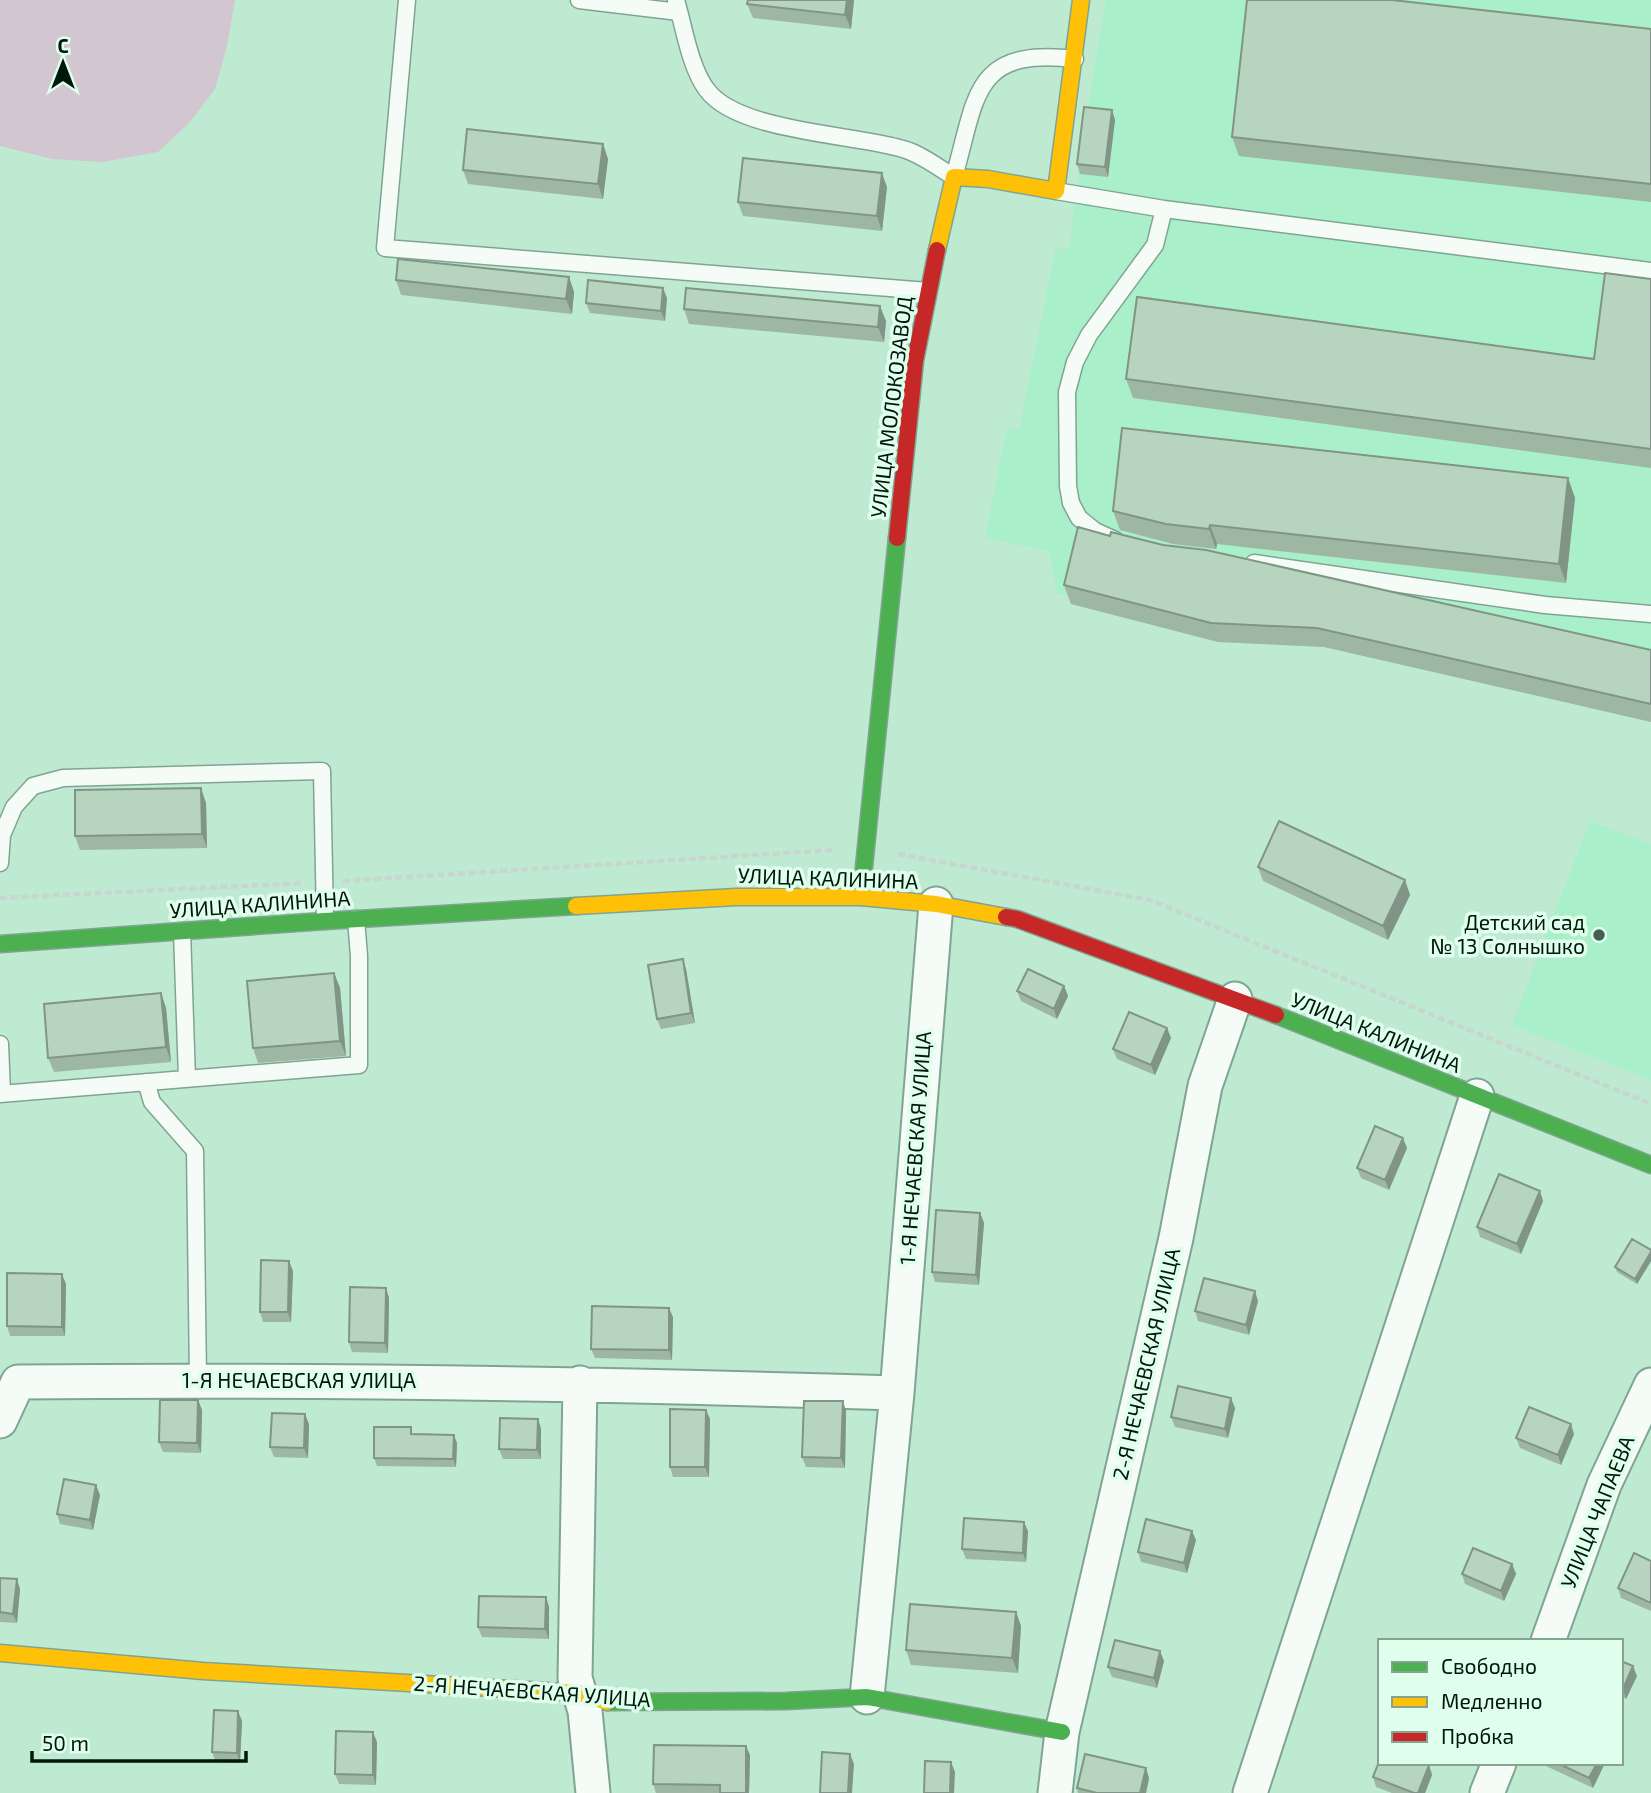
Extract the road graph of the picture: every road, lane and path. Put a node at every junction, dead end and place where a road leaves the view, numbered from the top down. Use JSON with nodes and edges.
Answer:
{"nodes":[{"id":1,"x":407,"y":0,"type":"edge"},
{"id":2,"x":579,"y":0,"type":"edge"},
{"id":3,"x":1081,"y":0,"type":"edge"},
{"id":4,"x":678,"y":6,"type":"edge"},
{"id":5,"x":1075,"y":59,"type":"junction"},
{"id":6,"x":954,"y":177,"type":"junction"},
{"id":7,"x":1056,"y":191,"type":"junction"},
{"id":8,"x":1164,"y":209,"type":"junction"},
{"id":9,"x":1651,"y":271,"type":"edge"},
{"id":10,"x":928,"y":291,"type":"junction"},
{"id":11,"x":1127,"y":543,"type":"edge"},
{"id":12,"x":1239,"y":561,"type":"edge"},
{"id":13,"x":1651,"y":614,"type":"edge"},
{"id":14,"x":0,"y":863,"type":"edge"},
{"id":15,"x":861,"y":897,"type":"junction"},
{"id":16,"x":936,"y":904,"type":"junction"},
{"id":17,"x":356,"y":919,"type":"junction"},
{"id":18,"x":325,"y":921,"type":"junction"},
{"id":19,"x":182,"y":931,"type":"junction"},
{"id":20,"x":0,"y":944,"type":"edge"},
{"id":21,"x":1235,"y":999,"type":"junction"},
{"id":22,"x":0,"y":1044,"type":"edge"},
{"id":23,"x":187,"y":1079,"type":"junction"},
{"id":24,"x":146,"y":1082,"type":"junction"},
{"id":25,"x":1,"y":1093,"type":"edge"},
{"id":26,"x":1477,"y":1096,"type":"junction"},
{"id":27,"x":1651,"y":1165,"type":"edge"},
{"id":28,"x":198,"y":1380,"type":"junction"},
{"id":29,"x":580,"y":1383,"type":"junction"},
{"id":30,"x":1651,"y":1385,"type":"edge"},
{"id":31,"x":897,"y":1393,"type":"junction"},
{"id":32,"x":0,"y":1421,"type":"edge"},
{"id":33,"x":1549,"y":1639,"type":"edge"},
{"id":34,"x":0,"y":1653,"type":"edge"},
{"id":35,"x":579,"y":1693,"type":"junction"},
{"id":36,"x":867,"y":1697,"type":"junction"},
{"id":37,"x":1062,"y":1732,"type":"junction"},
{"id":38,"x":1498,"y":1765,"type":"edge"},
{"id":39,"x":593,"y":1793,"type":"edge"},
{"id":40,"x":1055,"y":1793,"type":"edge"},
{"id":41,"x":1250,"y":1793,"type":"edge"},
{"id":42,"x":1487,"y":1793,"type":"edge"}],
"edges":[{"from":1,"to":10,"type":"lane"},
{"from":2,"to":4,"type":"lane"},
{"from":3,"to":5,"type":"street"},
{"from":4,"to":6,"type":"lane"},
{"from":5,"to":6,"type":"lane"},
{"from":5,"to":7,"type":"street"},
{"from":6,"to":7,"type":"street"},
{"from":6,"to":10,"type":"street","name":"УЛИЦА МОЛОКОЗАВОД"},
{"from":7,"to":8,"type":"lane"},
{"from":8,"to":9,"type":"lane"},
{"from":8,"to":11,"type":"lane"},
{"from":10,"to":15,"type":"street","name":"УЛИЦА МОЛОКОЗАВОД"},
{"from":12,"to":13,"type":"lane"},
{"from":14,"to":18,"type":"lane"},
{"from":15,"to":16,"type":"street","name":"УЛИЦА КАЛИНИНА"},
{"from":15,"to":17,"type":"street","name":"УЛИЦА КАЛИНИНА"},
{"from":16,"to":21,"type":"street","name":"УЛИЦА КАЛИНИНА"},
{"from":16,"to":31,"type":"street","name":"1-Я НЕЧАЕВСКАЯ УЛИЦА"},
{"from":17,"to":18,"type":"street","name":"УЛИЦА КАЛИНИНА"},
{"from":17,"to":23,"type":"lane"},
{"from":18,"to":19,"type":"street","name":"УЛИЦА КАЛИНИНА"},
{"from":19,"to":20,"type":"street","name":"УЛИЦА КАЛИНИНА"},
{"from":19,"to":23,"type":"lane"},
{"from":21,"to":26,"type":"street","name":"УЛИЦА КАЛИНИНА"},
{"from":21,"to":37,"type":"street","name":"2-Я НЕЧАЕВСКАЯ УЛИЦА"},
{"from":22,"to":25,"type":"lane"},
{"from":23,"to":24,"type":"lane"},
{"from":24,"to":25,"type":"lane"},
{"from":24,"to":28,"type":"lane"},
{"from":26,"to":27,"type":"street","name":"УЛИЦА КАЛИНИНА"},
{"from":26,"to":41,"type":"street"},
{"from":28,"to":29,"type":"street","name":"1-Я НЕЧАЕВСКАЯ УЛИЦА"},
{"from":28,"to":32,"type":"street","name":"1-Я НЕЧАЕВСКАЯ УЛИЦА"},
{"from":29,"to":31,"type":"street","name":"1-Я НЕЧАЕВСКАЯ УЛИЦА"},
{"from":29,"to":35,"type":"street"},
{"from":30,"to":33,"type":"street","name":"УЛИЦА ЧАПАЕВА"},
{"from":31,"to":36,"type":"street","name":"1-Я НЕЧАЕВСКАЯ УЛИЦА"},
{"from":34,"to":35,"type":"street","name":"2-Я НЕЧАЕВСКАЯ УЛИЦА"},
{"from":35,"to":36,"type":"street","name":"2-Я НЕЧАЕВСКАЯ УЛИЦА"},
{"from":35,"to":39,"type":"street"},
{"from":36,"to":37,"type":"street","name":"2-Я НЕЧАЕВСКАЯ УЛИЦА"},
{"from":37,"to":40,"type":"street","name":"2-Я НЕЧАЕВСКАЯ УЛИЦА"},
{"from":38,"to":42,"type":"street"}]}
